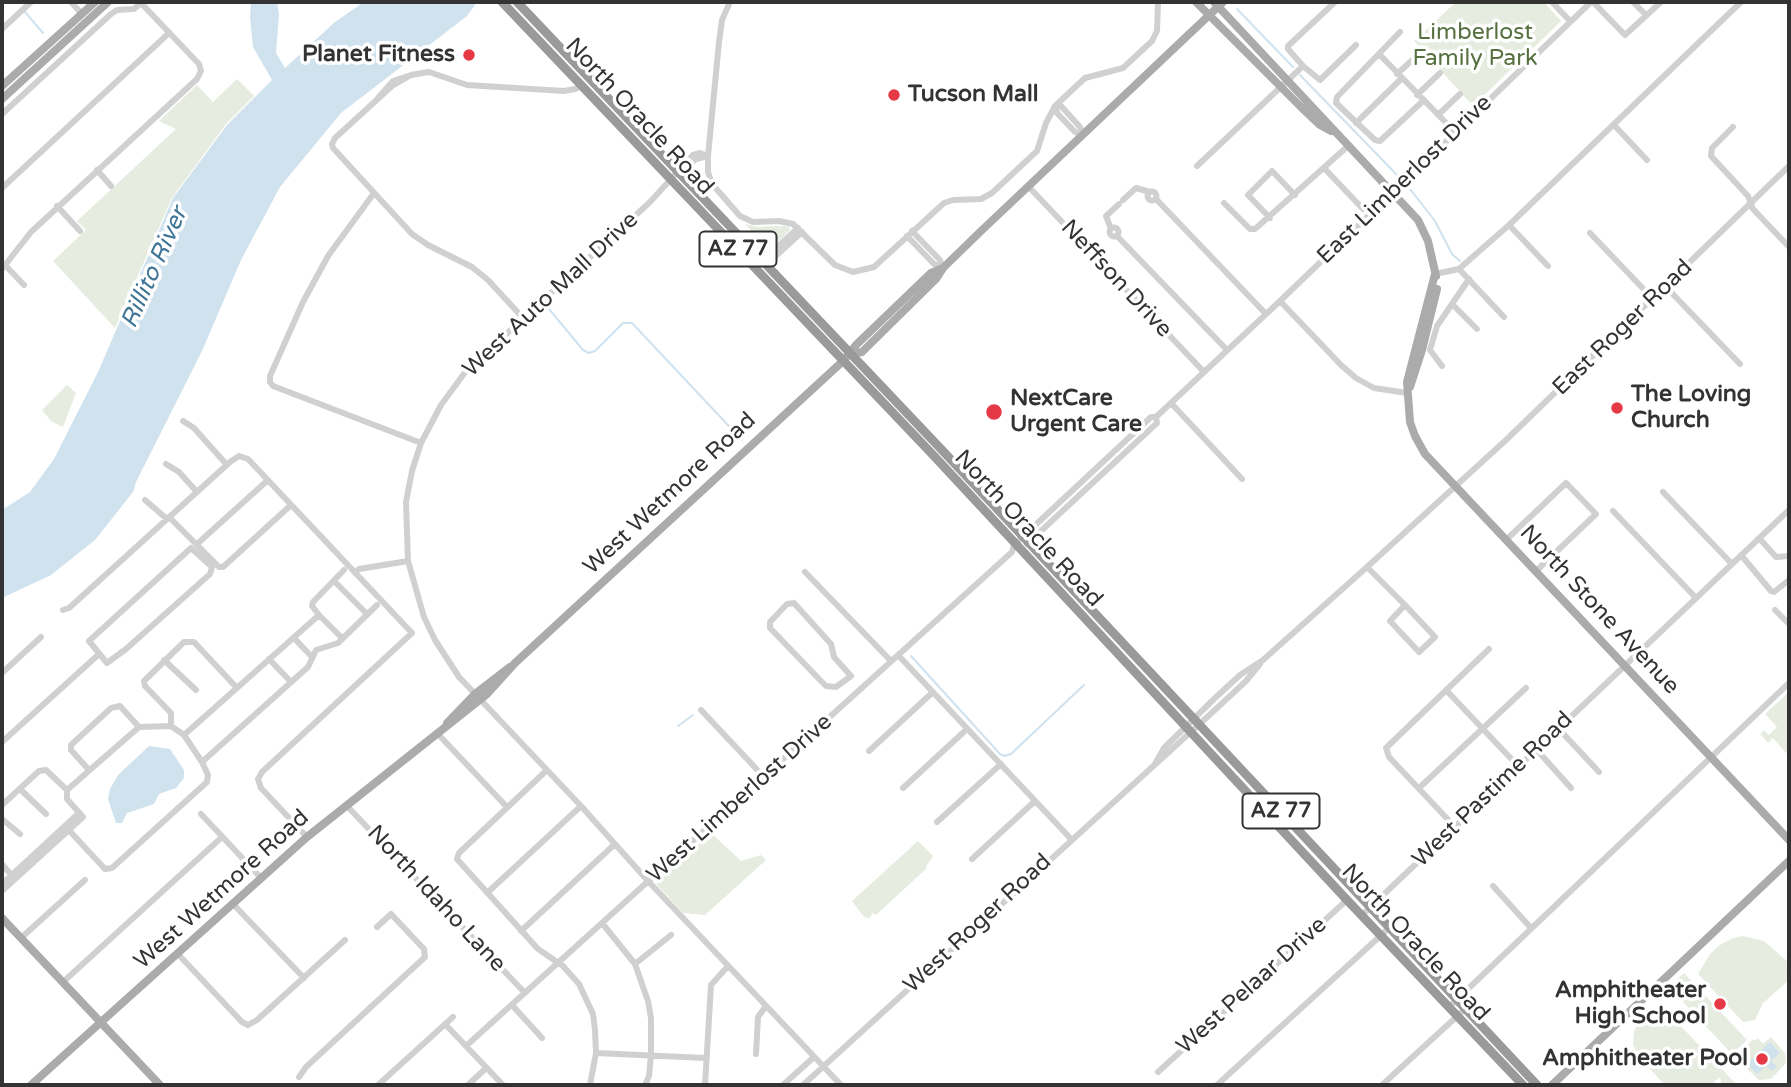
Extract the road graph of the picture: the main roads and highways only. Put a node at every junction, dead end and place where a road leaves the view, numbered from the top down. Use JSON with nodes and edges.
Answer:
{"nodes":[{"id":1,"x":95,"y":2,"type":"edge"},
{"id":2,"x":108,"y":2,"type":"edge"},
{"id":3,"x":517,"y":2,"type":"edge"},
{"id":4,"x":1196,"y":2,"type":"edge"},
{"id":5,"x":1218,"y":3,"type":"edge"},
{"id":6,"x":505,"y":5,"type":"edge"},
{"id":7,"x":1209,"y":15,"type":"junction"},
{"id":8,"x":551,"y":38,"type":"junction"},
{"id":9,"x":587,"y":83,"type":"junction"},
{"id":10,"x":2,"y":86,"type":"edge"},
{"id":11,"x":2,"y":99,"type":"edge"},
{"id":12,"x":1334,"y":132,"type":"junction"},
{"id":13,"x":675,"y":176,"type":"junction"},
{"id":14,"x":847,"y":357,"type":"junction"},
{"id":15,"x":938,"y":453,"type":"junction"},
{"id":16,"x":1074,"y":607,"type":"junction"},
{"id":17,"x":1110,"y":629,"type":"junction"},
{"id":18,"x":1101,"y":636,"type":"junction"},
{"id":19,"x":1136,"y":658,"type":"junction"},
{"id":20,"x":1284,"y":815,"type":"junction"},
{"id":21,"x":1276,"y":823,"type":"junction"},
{"id":22,"x":1789,"y":839,"type":"edge"},
{"id":23,"x":1789,"y":860,"type":"edge"},
{"id":24,"x":2,"y":918,"type":"edge"},
{"id":25,"x":101,"y":1024,"type":"junction"},
{"id":26,"x":31,"y":1085,"type":"edge"},
{"id":27,"x":160,"y":1085,"type":"edge"},
{"id":28,"x":1523,"y":1085,"type":"edge"},
{"id":29,"x":1537,"y":1085,"type":"edge"},
{"id":30,"x":1552,"y":1085,"type":"edge"}],
"edges":[{"from":1,"to":10,"type":"main road"},
{"from":2,"to":11,"type":"main road"},
{"from":3,"to":8,"type":"highway","name":"North Oracle Road","number":"AZ 77"},
{"from":4,"to":7,"type":"main road","name":"North Stone Avenue"},
{"from":5,"to":7,"type":"main road","name":"West Wetmore Road"},
{"from":5,"to":12,"type":"main road","name":"North Stone Avenue"},
{"from":6,"to":8,"type":"highway"},
{"from":6,"to":9,"type":"highway","name":"North Oracle Road","number":"AZ 77"},
{"from":7,"to":12,"type":"main road","name":"North Stone Avenue"},
{"from":7,"to":14,"type":"main road","name":"West Wetmore Road"},
{"from":8,"to":9,"type":"highway","name":"North Oracle Road","number":"AZ 77"},
{"from":9,"to":13,"type":"highway","name":"North Oracle Road","number":"AZ 77"},
{"from":12,"to":22,"type":"main road","name":"North Stone Avenue"},
{"from":13,"to":14,"type":"highway","name":"North Oracle Road","number":"AZ 77"},
{"from":13,"to":14,"type":"highway","name":"North Oracle Road","number":"AZ 77"},
{"from":14,"to":15,"type":"highway","name":"North Oracle Road","number":"AZ 77"},
{"from":14,"to":15,"type":"highway","name":"North Oracle Road","number":"AZ 77"},
{"from":14,"to":25,"type":"main road","name":"West Wetmore Road"},
{"from":15,"to":16,"type":"highway","name":"North Oracle Road","number":"AZ 77"},
{"from":15,"to":17,"type":"highway","name":"North Oracle Road","number":"AZ 77"},
{"from":16,"to":17,"type":"highway"},
{"from":16,"to":18,"type":"highway","name":"North Oracle Road","number":"AZ 77"},
{"from":17,"to":19,"type":"highway","name":"North Oracle Road","number":"AZ 77"},
{"from":18,"to":19,"type":"highway"},
{"from":18,"to":21,"type":"highway","name":"North Oracle Road","number":"AZ 77"},
{"from":19,"to":20,"type":"highway","name":"North Oracle Road","number":"AZ 77"},
{"from":20,"to":21,"type":"highway"},
{"from":20,"to":29,"type":"highway","name":"North Oracle Road","number":"AZ 77"},
{"from":21,"to":28,"type":"highway","name":"North Oracle Road","number":"AZ 77"},
{"from":23,"to":30,"type":"main road"},
{"from":24,"to":25,"type":"main road"},
{"from":25,"to":26,"type":"main road","name":"West Wetmore Road"},
{"from":25,"to":27,"type":"main road"}]}
